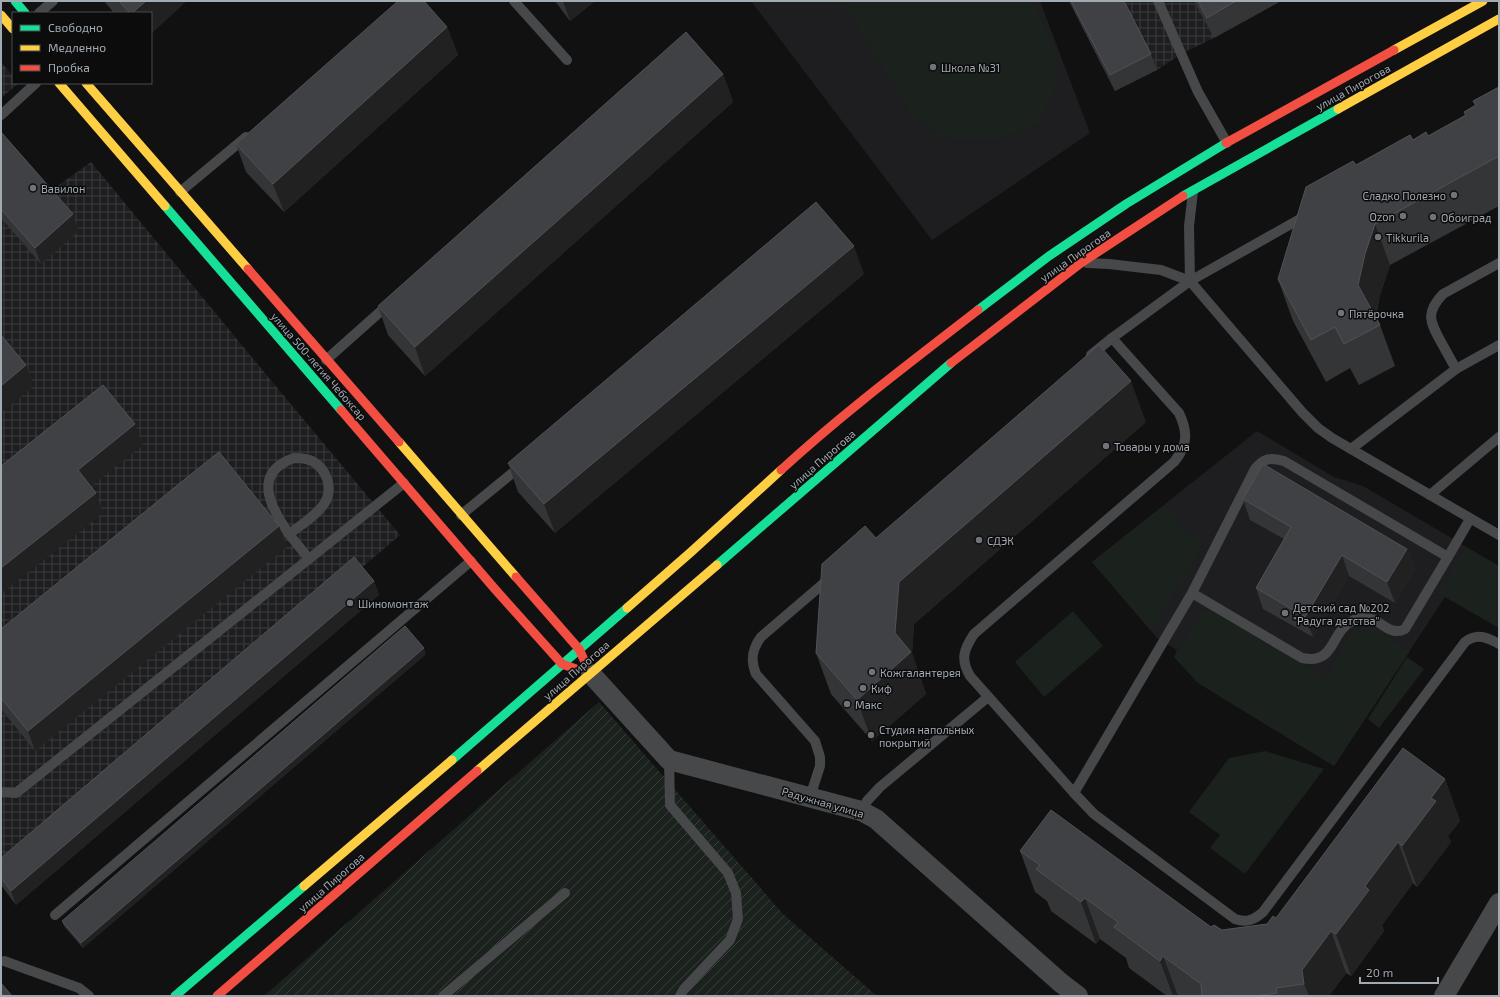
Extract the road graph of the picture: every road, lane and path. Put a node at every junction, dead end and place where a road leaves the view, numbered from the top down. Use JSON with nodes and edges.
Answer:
{"nodes":[{"id":1,"x":14,"y":1,"type":"edge"},
{"id":2,"x":53,"y":1,"type":"edge"},
{"id":3,"x":514,"y":1,"type":"edge"},
{"id":4,"x":1158,"y":1,"type":"edge"},
{"id":5,"x":1483,"y":1,"type":"edge"},
{"id":6,"x":24,"y":12,"type":"edge"},
{"id":7,"x":40,"y":12,"type":"edge"},
{"id":8,"x":1,"y":15,"type":"edge"},
{"id":9,"x":1499,"y":19,"type":"edge"},
{"id":10,"x":12,"y":28,"type":"edge"},
{"id":11,"x":567,"y":60,"type":"dead end"},
{"id":12,"x":35,"y":84,"type":"edge"},
{"id":13,"x":60,"y":84,"type":"edge"},
{"id":14,"x":87,"y":84,"type":"edge"},
{"id":15,"x":1,"y":115,"type":"edge"},
{"id":16,"x":252,"y":131,"type":"edge"},
{"id":17,"x":1228,"y":144,"type":"junction"},
{"id":18,"x":1188,"y":180,"type":"junction"},
{"id":19,"x":172,"y":199,"type":"junction"},
{"id":20,"x":1314,"y":212,"type":"edge"},
{"id":21,"x":1073,"y":254,"type":"junction"},
{"id":22,"x":1499,"y":263,"type":"edge"},
{"id":23,"x":1190,"y":281,"type":"junction"},
{"id":24,"x":396,"y":298,"type":"edge"},
{"id":25,"x":1112,"y":338,"type":"junction"},
{"id":26,"x":1499,"y":345,"type":"edge"},
{"id":27,"x":1082,"y":364,"type":"edge"},
{"id":28,"x":318,"y":367,"type":"junction"},
{"id":29,"x":1456,"y":369,"type":"junction"},
{"id":30,"x":1499,"y":437,"type":"edge"},
{"id":31,"x":1351,"y":448,"type":"junction"},
{"id":32,"x":530,"y":458,"type":"edge"},
{"id":33,"x":412,"y":476,"type":"junction"},
{"id":34,"x":1430,"y":495,"type":"junction"},
{"id":35,"x":461,"y":515,"type":"junction"},
{"id":36,"x":1470,"y":519,"type":"junction"},
{"id":37,"x":290,"y":534,"type":"junction"},
{"id":38,"x":1499,"y":535,"type":"edge"},
{"id":39,"x":1448,"y":557,"type":"junction"},
{"id":40,"x":309,"y":559,"type":"junction"},
{"id":41,"x":471,"y":561,"type":"junction"},
{"id":42,"x":839,"y":570,"type":"edge"},
{"id":43,"x":1192,"y":594,"type":"junction"},
{"id":44,"x":1499,"y":644,"type":"edge"},
{"id":45,"x":579,"y":649,"type":"junction"},
{"id":46,"x":562,"y":664,"type":"junction"},
{"id":47,"x":591,"y":674,"type":"junction"},
{"id":48,"x":988,"y":697,"type":"junction"},
{"id":49,"x":669,"y":760,"type":"junction"},
{"id":50,"x":1,"y":792,"type":"edge"},
{"id":51,"x":1074,"y":793,"type":"junction"},
{"id":52,"x":810,"y":797,"type":"junction"},
{"id":53,"x":861,"y":811,"type":"junction"},
{"id":54,"x":565,"y":893,"type":"dead end"},
{"id":55,"x":1499,"y":903,"type":"edge"},
{"id":56,"x":55,"y":915,"type":"dead end"},
{"id":57,"x":4,"y":961,"type":"dead end"},
{"id":58,"x":89,"y":996,"type":"edge"},
{"id":59,"x":175,"y":996,"type":"edge"},
{"id":60,"x":218,"y":996,"type":"edge"},
{"id":61,"x":443,"y":996,"type":"edge"},
{"id":62,"x":680,"y":996,"type":"edge"},
{"id":63,"x":1078,"y":996,"type":"edge"},
{"id":64,"x":1444,"y":996,"type":"edge"}],
"edges":[{"from":1,"to":6,"type":"main road"},
{"from":2,"to":7,"type":"lane"},
{"from":3,"to":11,"type":"lane"},
{"from":4,"to":17,"type":"lane"},
{"from":5,"to":17,"type":"main road","name":"улица Пирогова"},
{"from":8,"to":10,"type":"main road"},
{"from":9,"to":18,"type":"main road","name":"улица Пирогова"},
{"from":12,"to":15,"type":"lane"},
{"from":13,"to":19,"type":"main road","name":"улица 500-летия Чебоксар"},
{"from":14,"to":19,"type":"main road","name":"улица 500-летия Чебоксар"},
{"from":16,"to":19,"type":"lane"},
{"from":17,"to":18,"type":"main road","name":"улица Пирогова"},
{"from":18,"to":21,"type":"main road","name":"улица Пирогова"},
{"from":18,"to":21,"type":"main road","name":"улица Пирогова"},
{"from":18,"to":23,"type":"lane"},
{"from":19,"to":28,"type":"main road","name":"улица 500-летия Чебоксар"},
{"from":19,"to":28,"type":"main road","name":"улица 500-летия Чебоксар"},
{"from":20,"to":23,"type":"lane"},
{"from":21,"to":23,"type":"lane"},
{"from":21,"to":45,"type":"main road","name":"улица Пирогова"},
{"from":21,"to":47,"type":"main road","name":"улица Пирогова"},
{"from":22,"to":29,"type":"lane"},
{"from":23,"to":25,"type":"lane"},
{"from":23,"to":31,"type":"lane"},
{"from":24,"to":28,"type":"lane"},
{"from":25,"to":27,"type":"lane"},
{"from":25,"to":48,"type":"lane"},
{"from":26,"to":29,"type":"lane"},
{"from":28,"to":33,"type":"main road","name":"улица 500-летия Чебоксар"},
{"from":28,"to":33,"type":"main road","name":"улица 500-летия Чебоксар"},
{"from":29,"to":31,"type":"lane"},
{"from":30,"to":34,"type":"lane"},
{"from":31,"to":34,"type":"lane"},
{"from":32,"to":35,"type":"lane"},
{"from":33,"to":35,"type":"main road","name":"улица 500-летия Чебоксар"},
{"from":33,"to":40,"type":"lane"},
{"from":33,"to":41,"type":"main road","name":"улица 500-летия Чебоксар"},
{"from":34,"to":36,"type":"lane"},
{"from":35,"to":45,"type":"main road","name":"улица 500-летия Чебоксар"},
{"from":36,"to":38,"type":"lane"},
{"from":36,"to":39,"type":"lane"},
{"from":37,"to":37,"type":"lane"},
{"from":37,"to":40,"type":"lane"},
{"from":39,"to":43,"type":"lane"},
{"from":39,"to":43,"type":"lane"},
{"from":40,"to":50,"type":"lane"},
{"from":41,"to":46,"type":"main road","name":"улица 500-летия Чебоксар"},
{"from":41,"to":56,"type":"lane"},
{"from":42,"to":52,"type":"lane"},
{"from":43,"to":51,"type":"lane"},
{"from":44,"to":51,"type":"lane"},
{"from":45,"to":46,"type":"main road","name":"улица Пирогова"},
{"from":45,"to":47,"type":"main road","name":"улица 500-летия Чебоксар"},
{"from":46,"to":47,"type":"main road"},
{"from":46,"to":59,"type":"main road","name":"улица Пирогова"},
{"from":47,"to":49,"type":"street"},
{"from":47,"to":60,"type":"main road","name":"улица Пирогова"},
{"from":48,"to":51,"type":"lane"},
{"from":48,"to":53,"type":"lane"},
{"from":49,"to":52,"type":"street","name":"Радужная улица"},
{"from":49,"to":62,"type":"lane"},
{"from":52,"to":53,"type":"street","name":"Радужная улица"},
{"from":53,"to":63,"type":"street","name":"Радужная улица"},
{"from":54,"to":61,"type":"lane"},
{"from":55,"to":64,"type":"street"},
{"from":57,"to":58,"type":"lane"}]}
